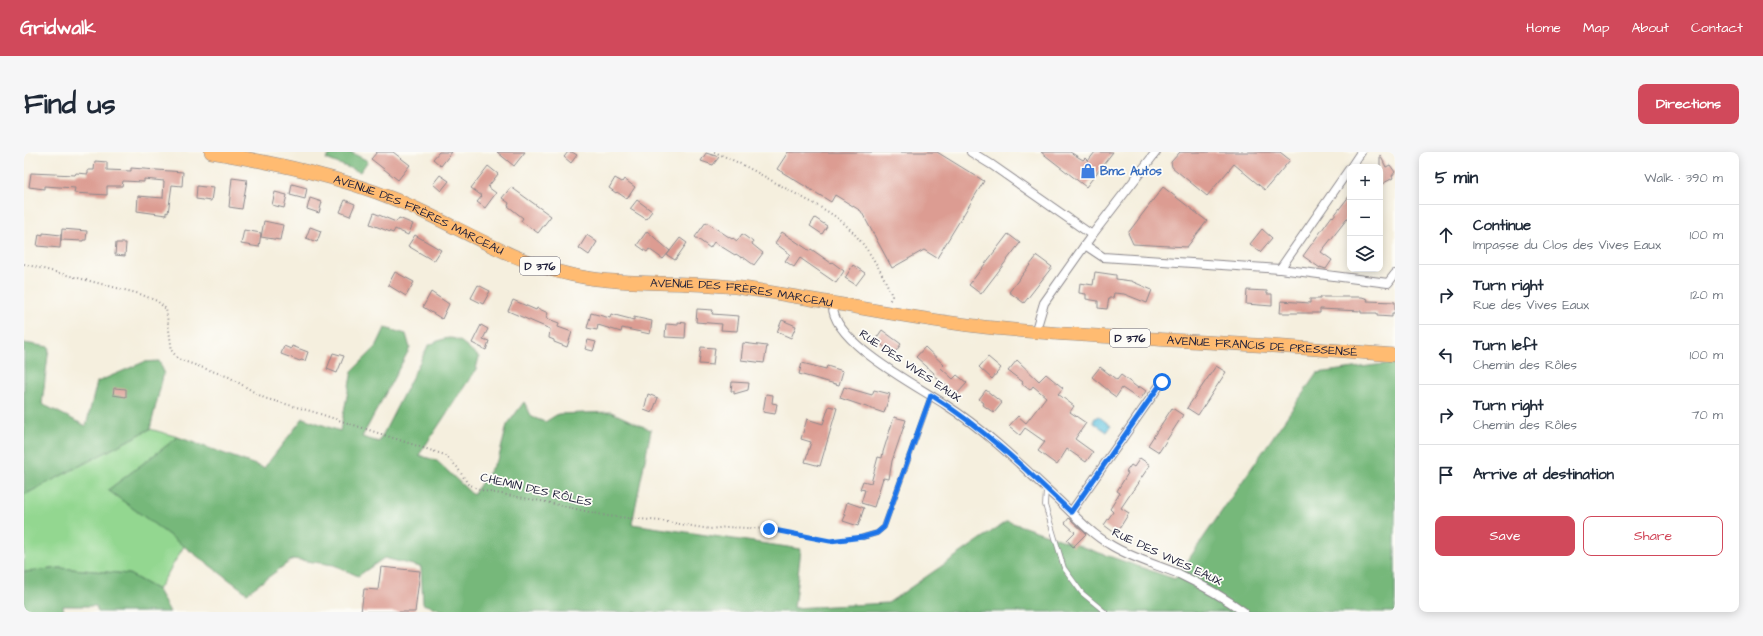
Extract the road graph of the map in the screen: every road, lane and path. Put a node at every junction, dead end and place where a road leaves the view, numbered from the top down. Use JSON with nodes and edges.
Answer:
{"nodes":[{"id":1,"x":211,"y":152,"type":"edge"},
{"id":2,"x":714,"y":152,"type":"edge"},
{"id":3,"x":970,"y":152,"type":"edge"},
{"id":4,"x":1156,"y":152,"type":"edge"},
{"id":5,"x":1361,"y":152,"type":"edge"},
{"id":6,"x":1352,"y":164,"type":"edge"},
{"id":7,"x":1347,"y":171,"type":"edge"},
{"id":8,"x":1092,"y":235,"type":"junction"},
{"id":9,"x":1084,"y":244,"type":"junction"},
{"id":10,"x":24,"y":264,"type":"edge"},
{"id":11,"x":1280,"y":269,"type":"junction"},
{"id":12,"x":1395,"y":274,"type":"edge"},
{"id":13,"x":833,"y":304,"type":"junction"},
{"id":14,"x":886,"y":313,"type":"junction"},
{"id":15,"x":1035,"y":332,"type":"junction"},
{"id":16,"x":1395,"y":354,"type":"edge"},
{"id":17,"x":1162,"y":382,"type":"dead end"},
{"id":18,"x":931,"y":395,"type":"junction"},
{"id":19,"x":1046,"y":488,"type":"junction"},
{"id":20,"x":1071,"y":512,"type":"junction"},
{"id":21,"x":863,"y":537,"type":"joint"},
{"id":22,"x":1105,"y":612,"type":"edge"},
{"id":23,"x":1244,"y":612,"type":"edge"}],
"edges":[{"from":1,"to":13,"type":"main road","name":"AVENUE DES FRÈRES MARCEAU","number":"D 376"},
{"from":2,"to":14,"type":"path"},
{"from":3,"to":8,"type":"street"},
{"from":4,"to":8,"type":"street"},
{"from":5,"to":6,"type":"street"},
{"from":7,"to":11,"type":"street"},
{"from":8,"to":9,"type":"street"},
{"from":9,"to":11,"type":"street"},
{"from":9,"to":15,"type":"street"},
{"from":10,"to":21,"type":"path","name":"CHEMIN DES RÔLES"},
{"from":11,"to":12,"type":"street"},
{"from":13,"to":14,"type":"main road","name":"AVENUE DES FRÈRES MARCEAU","number":"D 376"},
{"from":13,"to":18,"type":"street","name":"RUE DES VIVES EAUX"},
{"from":14,"to":15,"type":"main road","name":"AVENUE FRANCIS DE PRESSENSÉ","number":"D 376"},
{"from":15,"to":16,"type":"main road","name":"AVENUE FRANCIS DE PRESSENSÉ","number":"D 376"},
{"from":17,"to":20,"type":"street"},
{"from":18,"to":19,"type":"street","name":"RUE DES VIVES EAUX"},
{"from":18,"to":21,"type":"lane"},
{"from":19,"to":20,"type":"street","name":"RUE DES VIVES EAUX"},
{"from":19,"to":22,"type":"lane"},
{"from":20,"to":23,"type":"street","name":"RUE DES VIVES EAUX"}]}
